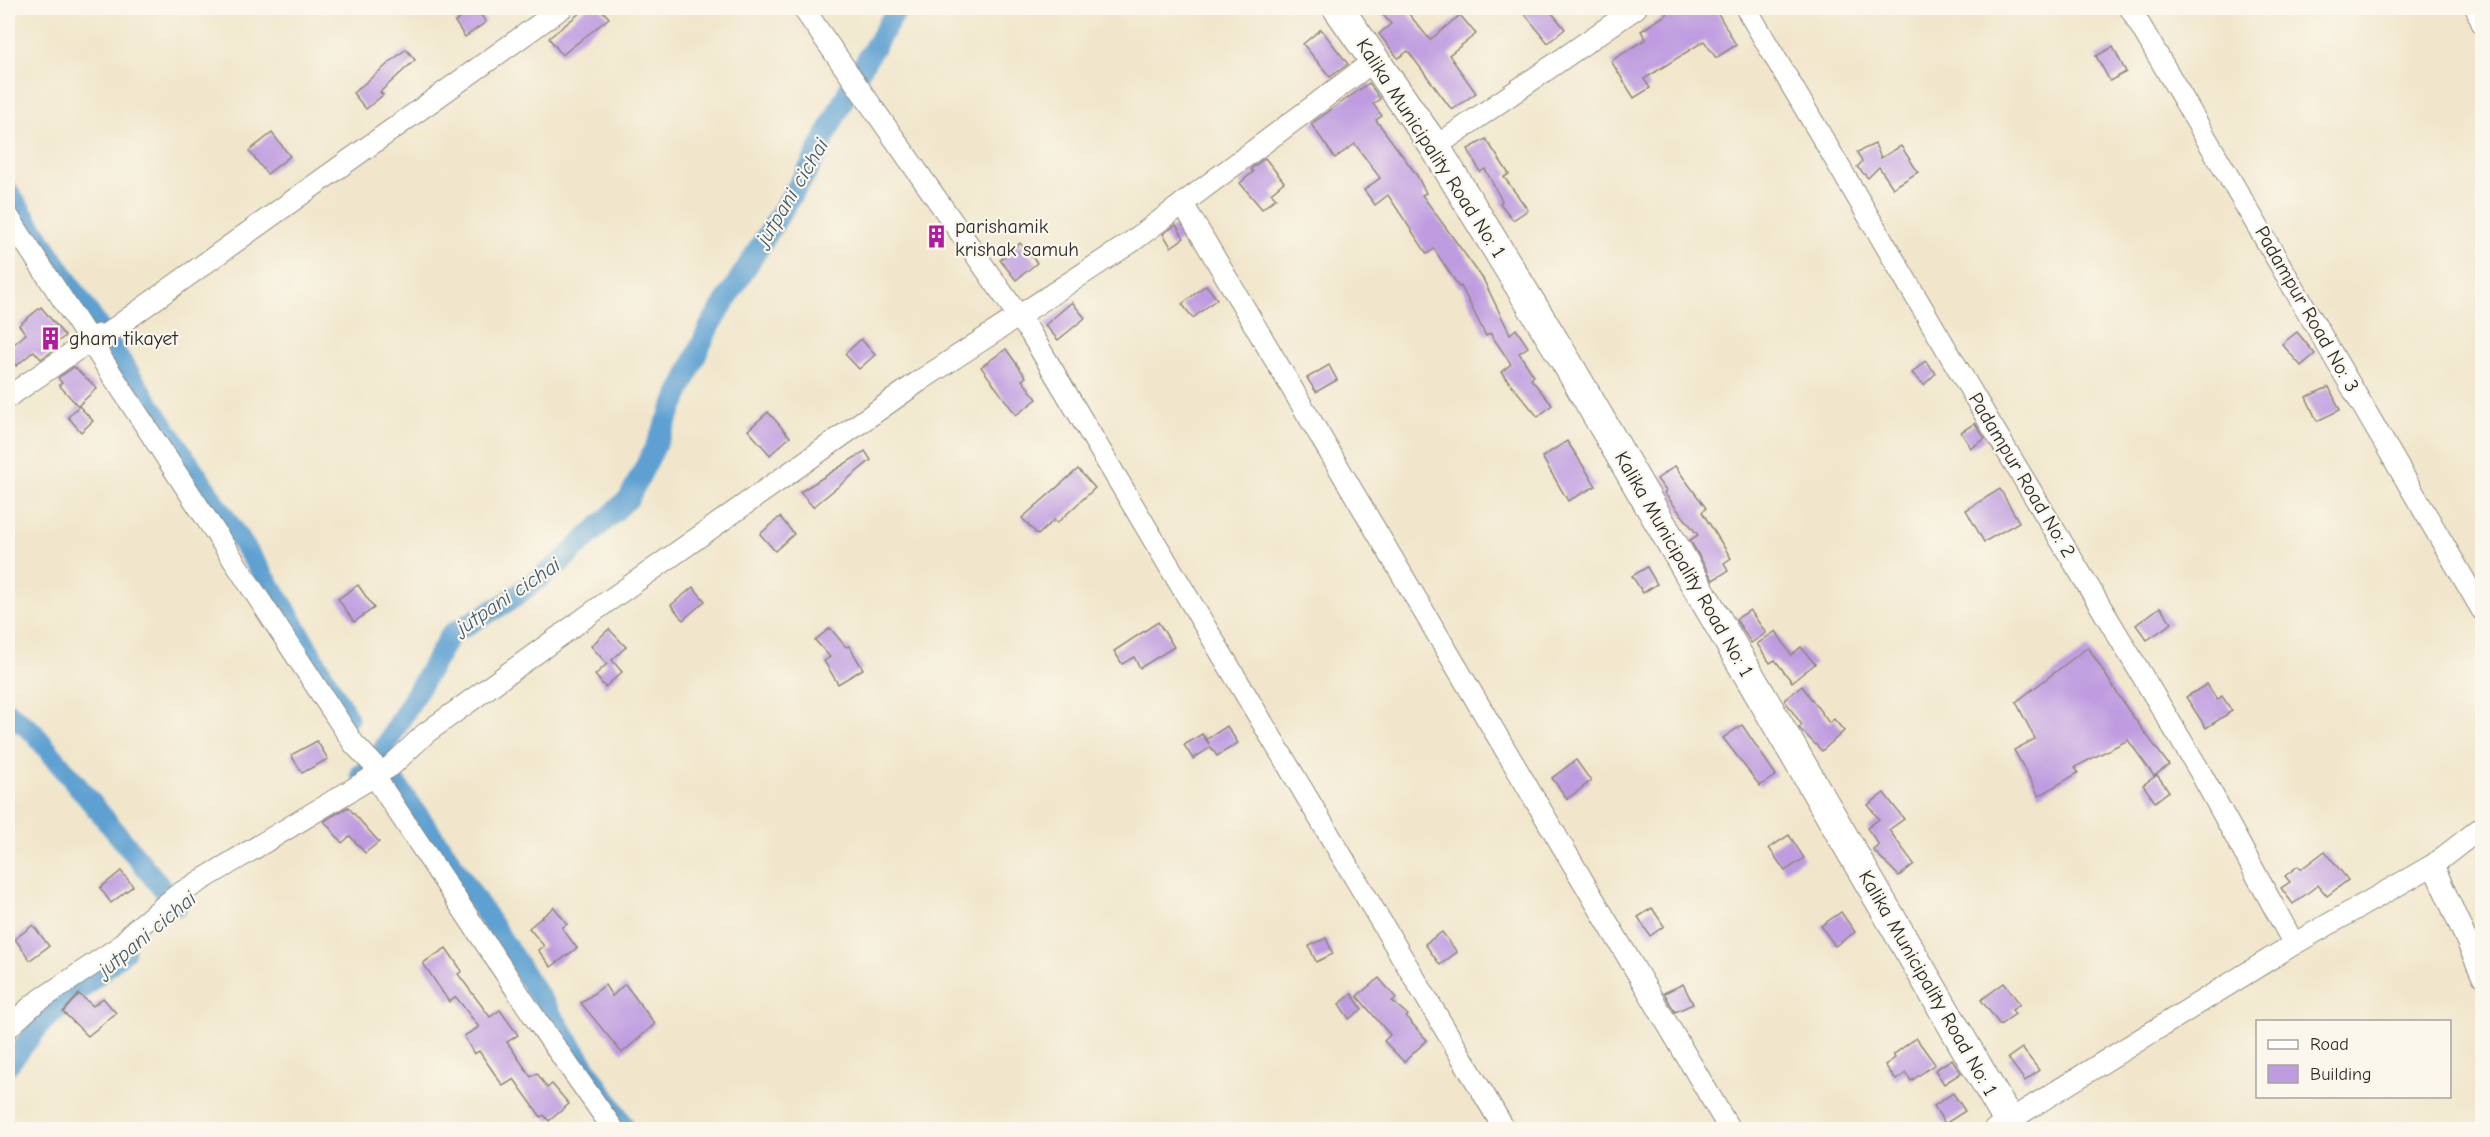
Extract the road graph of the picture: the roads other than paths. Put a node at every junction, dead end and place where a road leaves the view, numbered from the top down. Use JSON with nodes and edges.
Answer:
{"nodes":[{"id":1,"x":562,"y":8,"type":"edge"},
{"id":2,"x":803,"y":8,"type":"edge"},
{"id":3,"x":1338,"y":8,"type":"edge"},
{"id":4,"x":1636,"y":8,"type":"edge"},
{"id":5,"x":1746,"y":8,"type":"edge"},
{"id":6,"x":2130,"y":8,"type":"edge"},
{"id":7,"x":2476,"y":8,"type":"edge"},
{"id":8,"x":2482,"y":23,"type":"edge"},
{"id":9,"x":1375,"y":60,"type":"junction"},
{"id":10,"x":1435,"y":147,"type":"junction"},
{"id":11,"x":1183,"y":204,"type":"junction"},
{"id":12,"x":8,"y":216,"type":"edge"},
{"id":13,"x":1020,"y":318,"type":"junction"},
{"id":14,"x":89,"y":341,"type":"junction"},
{"id":15,"x":8,"y":397,"type":"edge"},
{"id":16,"x":2482,"y":610,"type":"edge"},
{"id":17,"x":382,"y":772,"type":"junction"},
{"id":18,"x":2482,"y":827,"type":"edge"},
{"id":19,"x":2433,"y":865,"type":"junction"},
{"id":20,"x":2294,"y":944,"type":"junction"},
{"id":21,"x":2482,"y":975,"type":"edge"},
{"id":22,"x":10,"y":1020,"type":"edge"},
{"id":23,"x":2005,"y":1126,"type":"edge"},
{"id":24,"x":614,"y":1130,"type":"edge"},
{"id":25,"x":1505,"y":1130,"type":"edge"},
{"id":26,"x":1730,"y":1130,"type":"edge"}],
"edges":[{"from":1,"to":14,"type":"street"},
{"from":2,"to":13,"type":"street"},
{"from":3,"to":9,"type":"street","name":"Kalika Municipality Road No: 1"},
{"from":4,"to":10,"type":"street"},
{"from":5,"to":20,"type":"street","name":"Padampur Road No: 2"},
{"from":6,"to":16,"type":"street","name":"Padampur Road No: 3"},
{"from":7,"to":8,"type":"street"},
{"from":9,"to":10,"type":"street","name":"Kalika Municipality Road No: 1"},
{"from":9,"to":11,"type":"street"},
{"from":10,"to":23,"type":"street","name":"Kalika Municipality Road No: 1"},
{"from":11,"to":13,"type":"street"},
{"from":11,"to":26,"type":"street"},
{"from":12,"to":14,"type":"street"},
{"from":13,"to":17,"type":"street"},
{"from":13,"to":25,"type":"street"},
{"from":14,"to":15,"type":"street"},
{"from":14,"to":17,"type":"street"},
{"from":17,"to":22,"type":"street"},
{"from":17,"to":24,"type":"street"},
{"from":18,"to":19,"type":"street"},
{"from":19,"to":20,"type":"street"},
{"from":19,"to":21,"type":"street"},
{"from":20,"to":23,"type":"street"}]}
